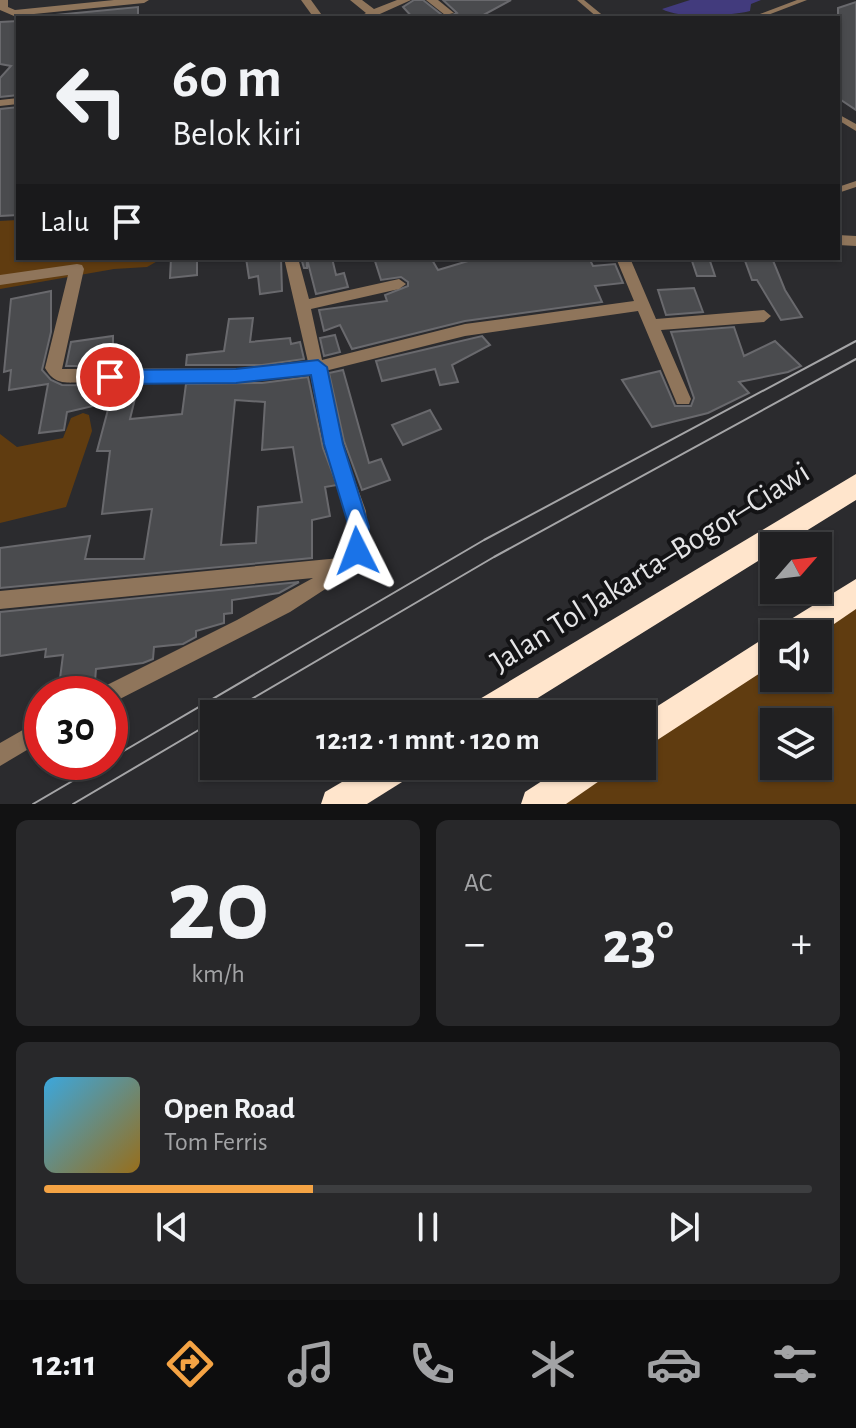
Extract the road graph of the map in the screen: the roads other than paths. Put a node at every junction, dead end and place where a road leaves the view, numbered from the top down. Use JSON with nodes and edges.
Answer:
{"nodes":[{"id":1,"x":3,"y":0,"type":"edge"},
{"id":2,"x":144,"y":0,"type":"edge"},
{"id":3,"x":355,"y":0,"type":"edge"},
{"id":4,"x":406,"y":0,"type":"edge"},
{"id":5,"x":431,"y":0,"type":"edge"},
{"id":6,"x":580,"y":0,"type":"edge"},
{"id":7,"x":804,"y":0,"type":"edge"},
{"id":8,"x":391,"y":5,"type":"junction"},
{"id":9,"x":449,"y":13,"type":"dead end"},
{"id":10,"x":368,"y":15,"type":"edge"},
{"id":11,"x":403,"y":16,"type":"edge"},
{"id":12,"x":600,"y":16,"type":"edge"},
{"id":13,"x":759,"y":16,"type":"edge"},
{"id":14,"x":292,"y":260,"type":"edge"},
{"id":15,"x":624,"y":260,"type":"edge"},
{"id":16,"x":78,"y":264,"type":"edge"},
{"id":17,"x":0,"y":280,"type":"edge"},
{"id":18,"x":399,"y":284,"type":"dead end"},
{"id":19,"x":304,"y":305,"type":"junction"},
{"id":20,"x":643,"y":305,"type":"junction"},
{"id":21,"x":764,"y":316,"type":"dead end"},
{"id":22,"x":652,"y":325,"type":"junction"},
{"id":23,"x":318,"y":367,"type":"junction"},
{"id":24,"x":683,"y":399,"type":"dead end"},
{"id":25,"x":856,"y":486,"type":"edge"},
{"id":26,"x":346,"y":566,"type":"junction"},
{"id":27,"x":856,"y":593,"type":"edge"},
{"id":28,"x":0,"y":600,"type":"edge"},
{"id":29,"x":815,"y":620,"type":"edge"},
{"id":30,"x":760,"y":656,"type":"edge"},
{"id":31,"x":128,"y":685,"type":"edge"},
{"id":32,"x":507,"y":700,"type":"edge"},
{"id":33,"x":656,"y":725,"type":"edge"},
{"id":34,"x":24,"y":740,"type":"edge"},
{"id":35,"x":0,"y":755,"type":"edge"},
{"id":36,"x":376,"y":780,"type":"edge"},
{"id":37,"x":573,"y":780,"type":"edge"},
{"id":38,"x":337,"y":804,"type":"edge"},
{"id":39,"x":537,"y":804,"type":"edge"}],
"edges":[{"from":1,"to":2,"type":"street"},
{"from":3,"to":10,"type":"street"},
{"from":4,"to":8,"type":"street"},
{"from":5,"to":9,"type":"street"},
{"from":6,"to":12,"type":"lane"},
{"from":7,"to":13,"type":"lane"},
{"from":8,"to":10,"type":"street"},
{"from":8,"to":11,"type":"street"},
{"from":14,"to":19,"type":"street"},
{"from":15,"to":20,"type":"street"},
{"from":16,"to":17,"type":"street"},
{"from":16,"to":23,"type":"street"},
{"from":18,"to":19,"type":"street"},
{"from":19,"to":23,"type":"street"},
{"from":20,"to":22,"type":"street"},
{"from":20,"to":23,"type":"street"},
{"from":21,"to":22,"type":"street"},
{"from":22,"to":24,"type":"street"},
{"from":23,"to":26,"type":"street"},
{"from":25,"to":32,"type":"highway","name":"Jalan Tol Jakarta–Bogor–Ciawi"},
{"from":26,"to":28,"type":"street"},
{"from":26,"to":31,"type":"street"},
{"from":27,"to":29,"type":"highway"},
{"from":30,"to":33,"type":"highway"},
{"from":34,"to":35,"type":"street"},
{"from":36,"to":38,"type":"highway"},
{"from":37,"to":39,"type":"highway"}]}
